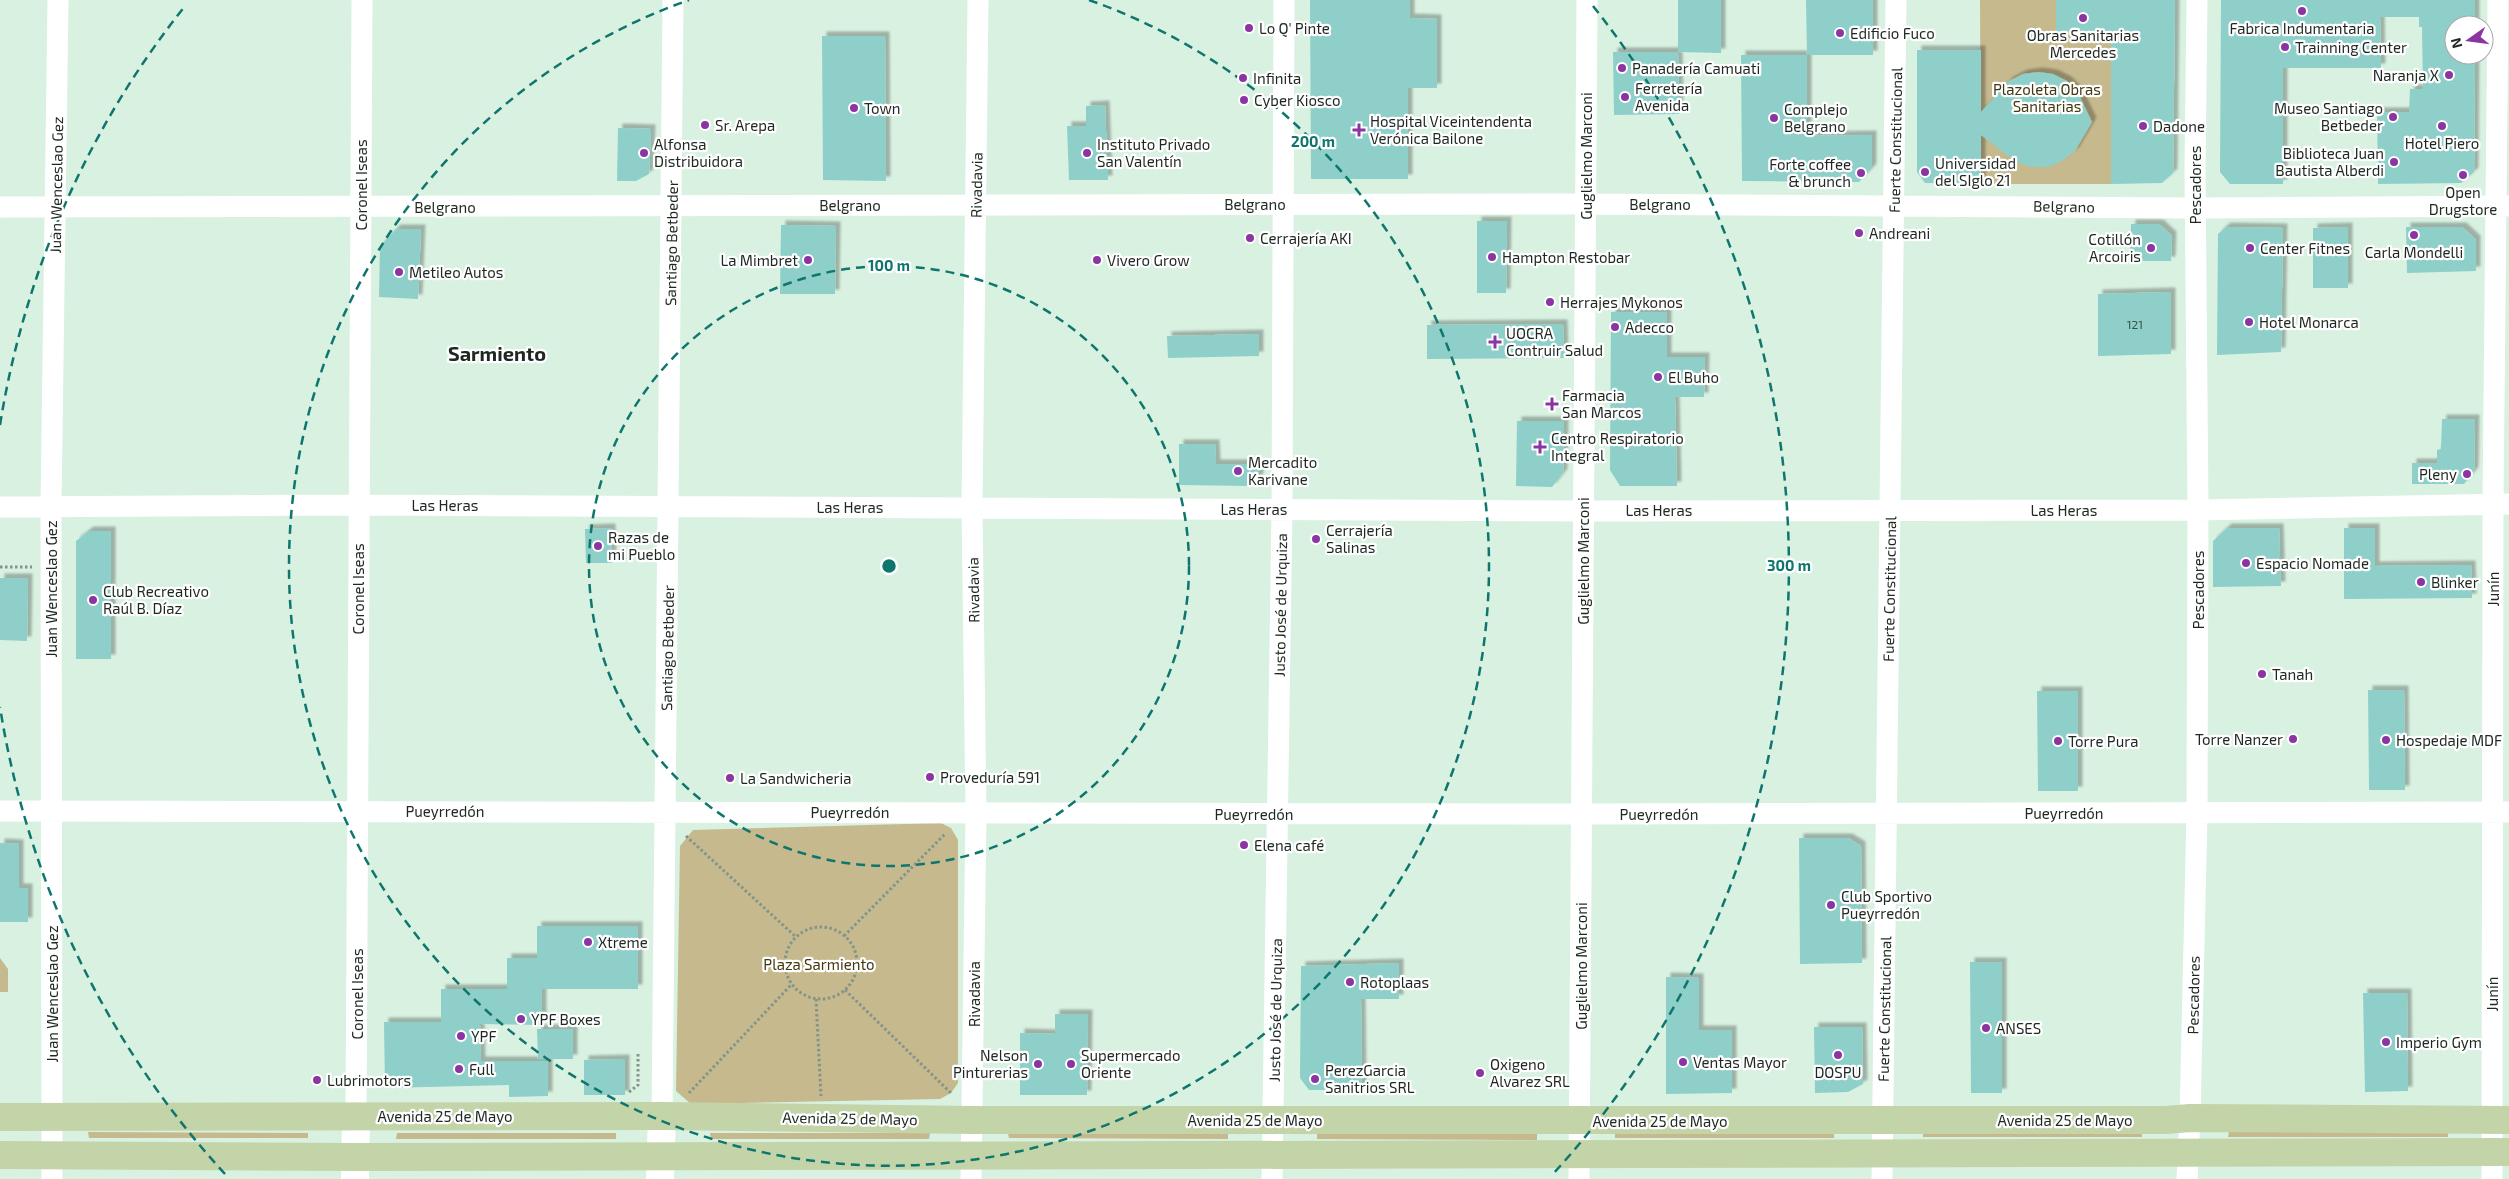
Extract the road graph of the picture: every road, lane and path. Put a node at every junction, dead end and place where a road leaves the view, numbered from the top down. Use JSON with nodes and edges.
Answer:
{"nodes":[{"id":1,"x":58,"y":0,"type":"edge"},
{"id":2,"x":362,"y":0,"type":"edge"},
{"id":3,"x":673,"y":0,"type":"edge"},
{"id":4,"x":978,"y":0,"type":"edge"},
{"id":5,"x":1284,"y":0,"type":"edge"},
{"id":6,"x":1587,"y":0,"type":"edge"},
{"id":7,"x":1896,"y":0,"type":"edge"},
{"id":8,"x":2198,"y":0,"type":"edge"},
{"id":9,"x":2498,"y":0,"type":"edge"},
{"id":10,"x":1282,"y":204,"type":"junction"},
{"id":11,"x":1586,"y":204,"type":"junction"},
{"id":12,"x":976,"y":205,"type":"junction"},
{"id":13,"x":671,"y":206,"type":"junction"},
{"id":14,"x":1894,"y":206,"type":"junction"},
{"id":15,"x":2502,"y":206,"type":"edge"},
{"id":16,"x":0,"y":207,"type":"edge"},
{"id":17,"x":56,"y":207,"type":"junction"},
{"id":18,"x":361,"y":207,"type":"junction"},
{"id":19,"x":2195,"y":208,"type":"junction"},
{"id":20,"x":2501,"y":504,"type":"edge"},
{"id":21,"x":358,"y":505,"type":"junction"},
{"id":22,"x":668,"y":506,"type":"junction"},
{"id":23,"x":972,"y":506,"type":"junction"},
{"id":24,"x":0,"y":507,"type":"edge"},
{"id":25,"x":51,"y":507,"type":"junction"},
{"id":26,"x":1282,"y":509,"type":"junction"},
{"id":27,"x":1890,"y":510,"type":"junction"},
{"id":28,"x":2198,"y":510,"type":"junction"},
{"id":29,"x":1583,"y":511,"type":"junction"},
{"id":30,"x":0,"y":567,"type":"edge"},
{"id":31,"x":34,"y":567,"type":"dead end"},
{"id":32,"x":0,"y":811,"type":"edge"},
{"id":33,"x":52,"y":811,"type":"junction"},
{"id":34,"x":358,"y":811,"type":"junction"},
{"id":35,"x":664,"y":812,"type":"junction"},
{"id":36,"x":2500,"y":812,"type":"edge"},
{"id":37,"x":1886,"y":813,"type":"junction"},
{"id":38,"x":2196,"y":813,"type":"junction"},
{"id":39,"x":976,"y":814,"type":"junction"},
{"id":40,"x":1278,"y":814,"type":"junction"},
{"id":41,"x":1581,"y":814,"type":"junction"},
{"id":42,"x":951,"y":828,"type":"dead end"},
{"id":43,"x":686,"y":836,"type":"dead end"},
{"id":44,"x":844,"y":936,"type":"junction"},
{"id":45,"x":796,"y":937,"type":"junction"},
{"id":46,"x":792,"y":985,"type":"junction"},
{"id":47,"x":845,"y":990,"type":"junction"},
{"id":48,"x":816,"y":999,"type":"junction"},
{"id":49,"x":638,"y":1052,"type":"dead end"},
{"id":50,"x":950,"y":1093,"type":"dead end"},
{"id":51,"x":625,"y":1095,"type":"dead end"},
{"id":52,"x":683,"y":1098,"type":"dead end"},
{"id":53,"x":821,"y":1101,"type":"dead end"},
{"id":54,"x":356,"y":1116,"type":"junction"},
{"id":55,"x":662,"y":1116,"type":"junction"},
{"id":56,"x":0,"y":1117,"type":"edge"},
{"id":57,"x":51,"y":1117,"type":"junction"},
{"id":58,"x":2190,"y":1118,"type":"junction"},
{"id":59,"x":973,"y":1120,"type":"junction"},
{"id":60,"x":1274,"y":1120,"type":"junction"},
{"id":61,"x":2501,"y":1120,"type":"edge"},
{"id":62,"x":1581,"y":1121,"type":"junction"},
{"id":63,"x":1882,"y":1121,"type":"junction"},
{"id":64,"x":1882,"y":1152,"type":"junction"},
{"id":65,"x":0,"y":1155,"type":"edge"},
{"id":66,"x":2498,"y":1161,"type":"edge"},
{"id":67,"x":1579,"y":1166,"type":"edge"},
{"id":68,"x":2187,"y":1166,"type":"edge"},
{"id":69,"x":52,"y":1167,"type":"edge"},
{"id":70,"x":971,"y":1167,"type":"edge"},
{"id":71,"x":1272,"y":1167,"type":"edge"},
{"id":72,"x":355,"y":1168,"type":"edge"},
{"id":73,"x":660,"y":1168,"type":"edge"},
{"id":74,"x":1882,"y":1179,"type":"edge"}],
"edges":[{"from":1,"to":17,"type":"street","name":"Juan Wenceslao Gez"},
{"from":2,"to":18,"type":"street","name":"Coronel Iseas"},
{"from":3,"to":13,"type":"street","name":"Santiago Betbeder"},
{"from":4,"to":12,"type":"street","name":"Rivadavia"},
{"from":5,"to":10,"type":"street","name":"Justo José de Urquiza"},
{"from":6,"to":11,"type":"street","name":"Guglielmo Marconi"},
{"from":7,"to":14,"type":"street","name":"Fuerte Constitucional"},
{"from":8,"to":19,"type":"street","name":"Pescadores"},
{"from":9,"to":15,"type":"street","name":"Junín"},
{"from":10,"to":11,"type":"street","name":"Belgrano"},
{"from":10,"to":12,"type":"street","name":"Belgrano"},
{"from":10,"to":26,"type":"street","name":"Justo José de Urquiza"},
{"from":11,"to":14,"type":"street","name":"Belgrano"},
{"from":11,"to":29,"type":"street","name":"Guglielmo Marconi"},
{"from":12,"to":13,"type":"street","name":"Belgrano"},
{"from":12,"to":23,"type":"street","name":"Rivadavia"},
{"from":13,"to":18,"type":"street","name":"Belgrano"},
{"from":13,"to":22,"type":"street","name":"Santiago Betbeder"},
{"from":14,"to":19,"type":"street","name":"Belgrano"},
{"from":14,"to":27,"type":"street","name":"Fuerte Constitucional"},
{"from":15,"to":19,"type":"street","name":"Belgrano"},
{"from":15,"to":20,"type":"street","name":"Junín"},
{"from":16,"to":17,"type":"street","name":"Belgrano"},
{"from":17,"to":18,"type":"street","name":"Belgrano"},
{"from":17,"to":25,"type":"street","name":"Juan Wenceslao Gez"},
{"from":18,"to":21,"type":"street","name":"Coronel Iseas"},
{"from":19,"to":28,"type":"street","name":"Pescadores"},
{"from":20,"to":28,"type":"street","name":"Las Heras"},
{"from":20,"to":36,"type":"street","name":"Junín"},
{"from":21,"to":22,"type":"street","name":"Las Heras"},
{"from":21,"to":25,"type":"street","name":"Las Heras"},
{"from":21,"to":34,"type":"street","name":"Coronel Iseas"},
{"from":22,"to":23,"type":"street","name":"Las Heras"},
{"from":22,"to":35,"type":"street","name":"Santiago Betbeder"},
{"from":23,"to":26,"type":"street","name":"Las Heras"},
{"from":23,"to":39,"type":"street","name":"Rivadavia"},
{"from":24,"to":25,"type":"street","name":"Las Heras"},
{"from":25,"to":33,"type":"street","name":"Juan Wenceslao Gez"},
{"from":26,"to":29,"type":"street","name":"Las Heras"},
{"from":26,"to":40,"type":"street","name":"Justo José de Urquiza"},
{"from":27,"to":28,"type":"street","name":"Las Heras"},
{"from":27,"to":29,"type":"street","name":"Las Heras"},
{"from":27,"to":37,"type":"street","name":"Fuerte Constitucional"},
{"from":28,"to":38,"type":"street","name":"Pescadores"},
{"from":29,"to":41,"type":"street","name":"Guglielmo Marconi"},
{"from":30,"to":31,"type":"path"},
{"from":32,"to":33,"type":"street","name":"Pueyrredón"},
{"from":33,"to":34,"type":"street","name":"Pueyrredón"},
{"from":33,"to":57,"type":"street","name":"Juan Wenceslao Gez"},
{"from":34,"to":35,"type":"street","name":"Pueyrredón"},
{"from":34,"to":54,"type":"street","name":"Coronel Iseas"},
{"from":35,"to":39,"type":"street","name":"Pueyrredón"},
{"from":35,"to":55,"type":"street","name":"Santiago Betbeder"},
{"from":36,"to":38,"type":"street","name":"Pueyrredón"},
{"from":36,"to":61,"type":"street","name":"Junín"},
{"from":37,"to":38,"type":"street","name":"Pueyrredón"},
{"from":37,"to":41,"type":"street","name":"Pueyrredón"},
{"from":37,"to":63,"type":"street","name":"Fuerte Constitucional"},
{"from":38,"to":58,"type":"street","name":"Pescadores"},
{"from":39,"to":40,"type":"street","name":"Pueyrredón"},
{"from":39,"to":59,"type":"street","name":"Rivadavia"},
{"from":40,"to":41,"type":"street","name":"Pueyrredón"},
{"from":40,"to":60,"type":"street","name":"Justo José de Urquiza"},
{"from":41,"to":62,"type":"street","name":"Guglielmo Marconi"},
{"from":42,"to":44,"type":"path"},
{"from":43,"to":45,"type":"path"},
{"from":44,"to":45,"type":"path"},
{"from":44,"to":47,"type":"path"},
{"from":45,"to":46,"type":"path"},
{"from":46,"to":48,"type":"path"},
{"from":46,"to":52,"type":"path"},
{"from":47,"to":48,"type":"path"},
{"from":47,"to":50,"type":"path"},
{"from":48,"to":53,"type":"path"},
{"from":49,"to":51,"type":"path"},
{"from":54,"to":55,"type":"main road","name":"Avenida 25 de Mayo"},
{"from":54,"to":57,"type":"main road","name":"Avenida 25 de Mayo"},
{"from":54,"to":72,"type":"main road","name":"Coronel Iseas"},
{"from":55,"to":59,"type":"main road","name":"Avenida 25 de Mayo"},
{"from":55,"to":73,"type":"main road"},
{"from":56,"to":57,"type":"main road","name":"Avenida 25 de Mayo"},
{"from":57,"to":69,"type":"street","name":"Juan Wenceslao Gez"},
{"from":58,"to":61,"type":"main road","name":"Avenida 25 de Mayo"},
{"from":58,"to":63,"type":"main road","name":"Avenida 25 de Mayo"},
{"from":58,"to":68,"type":"street","name":"Pescadores"},
{"from":59,"to":60,"type":"main road","name":"Avenida 25 de Mayo"},
{"from":59,"to":70,"type":"street","name":"Rivadavia"},
{"from":60,"to":62,"type":"main road","name":"Avenida 25 de Mayo"},
{"from":60,"to":71,"type":"street","name":"Justo José de Urquiza"},
{"from":61,"to":66,"type":"street","name":"Junín"},
{"from":62,"to":63,"type":"main road","name":"Avenida 25 de Mayo"},
{"from":62,"to":67,"type":"street","name":"Guglielmo Marconi"},
{"from":63,"to":64,"type":"street","name":"Fuerte Constitucional"},
{"from":64,"to":67,"type":"main road"},
{"from":64,"to":68,"type":"main road"},
{"from":64,"to":74,"type":"street","name":"Fuerte Constitucional"},
{"from":65,"to":69,"type":"main road"},
{"from":66,"to":68,"type":"main road"},
{"from":67,"to":71,"type":"main road"},
{"from":69,"to":72,"type":"main road"},
{"from":70,"to":71,"type":"main road"},
{"from":70,"to":73,"type":"main road"},
{"from":72,"to":73,"type":"main road"}]}
